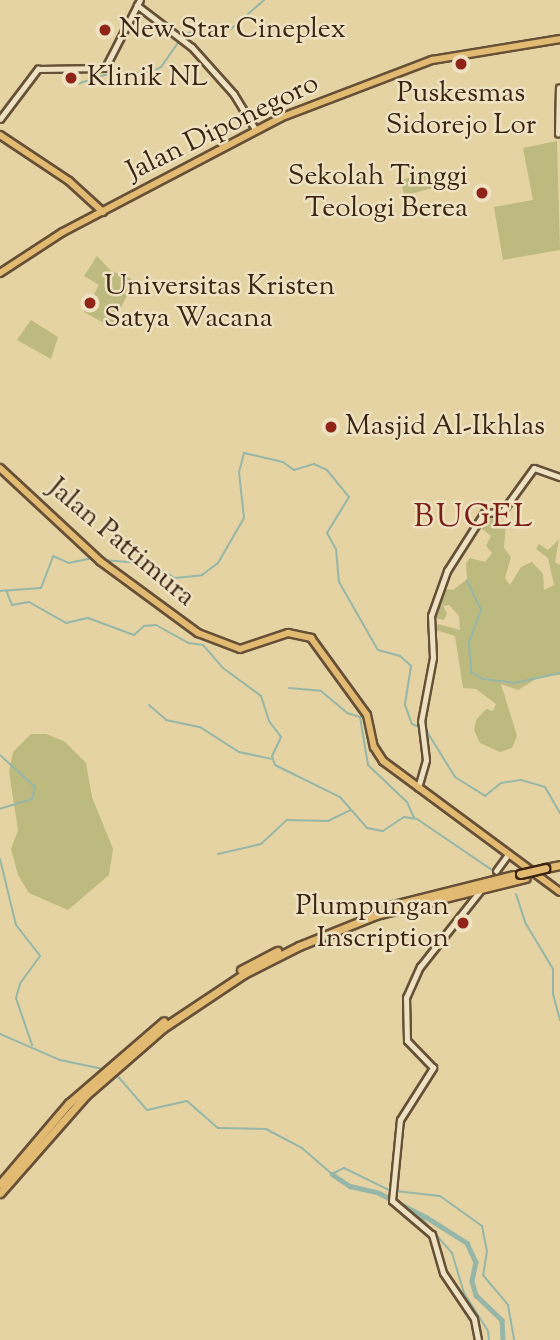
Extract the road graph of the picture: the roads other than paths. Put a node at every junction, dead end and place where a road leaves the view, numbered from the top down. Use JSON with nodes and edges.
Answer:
{"nodes":[{"id":1,"x":139,"y":2,"type":"edge"},
{"id":2,"x":560,"y":39,"type":"edge"},
{"id":3,"x":559,"y":88,"type":"edge"},
{"id":4,"x":0,"y":119,"type":"edge"},
{"id":5,"x":256,"y":130,"type":"junction"},
{"id":6,"x":558,"y":134,"type":"dead end"},
{"id":7,"x":0,"y":135,"type":"edge"},
{"id":8,"x":103,"y":212,"type":"junction"},
{"id":9,"x":0,"y":273,"type":"edge"},
{"id":10,"x":0,"y":468,"type":"edge"},
{"id":11,"x":560,"y":477,"type":"edge"},
{"id":12,"x":418,"y":788,"type":"junction"},
{"id":13,"x":507,"y":856,"type":"junction"},
{"id":14,"x":560,"y":868,"type":"edge"},
{"id":15,"x":496,"y":871,"type":"dead end"},
{"id":16,"x":480,"y":891,"type":"dead end"},
{"id":17,"x":560,"y":892,"type":"edge"},
{"id":18,"x":84,"y":1093,"type":"junction"},
{"id":19,"x":0,"y":1184,"type":"edge"},
{"id":20,"x":0,"y":1192,"type":"edge"},
{"id":21,"x":478,"y":1340,"type":"edge"}],
"edges":[{"from":1,"to":4,"type":"street"},
{"from":1,"to":5,"type":"street"},
{"from":2,"to":5,"type":"main road","name":"Jalan Diponegoro"},
{"from":3,"to":6,"type":"street"},
{"from":5,"to":8,"type":"main road","name":"Jalan Diponegoro"},
{"from":7,"to":8,"type":"main road"},
{"from":8,"to":9,"type":"main road","name":"Jalan Diponegoro"},
{"from":10,"to":12,"type":"main road","name":"Jalan Pattimura"},
{"from":11,"to":12,"type":"street"},
{"from":12,"to":13,"type":"main road","name":"Jalan Pattimura"},
{"from":13,"to":15,"type":"street"},
{"from":13,"to":17,"type":"main road","name":"Jalan Pattimura"},
{"from":14,"to":18,"type":"highway","bridge":true},
{"from":16,"to":21,"type":"street"},
{"from":18,"to":19,"type":"highway"},
{"from":18,"to":20,"type":"highway"}]}
